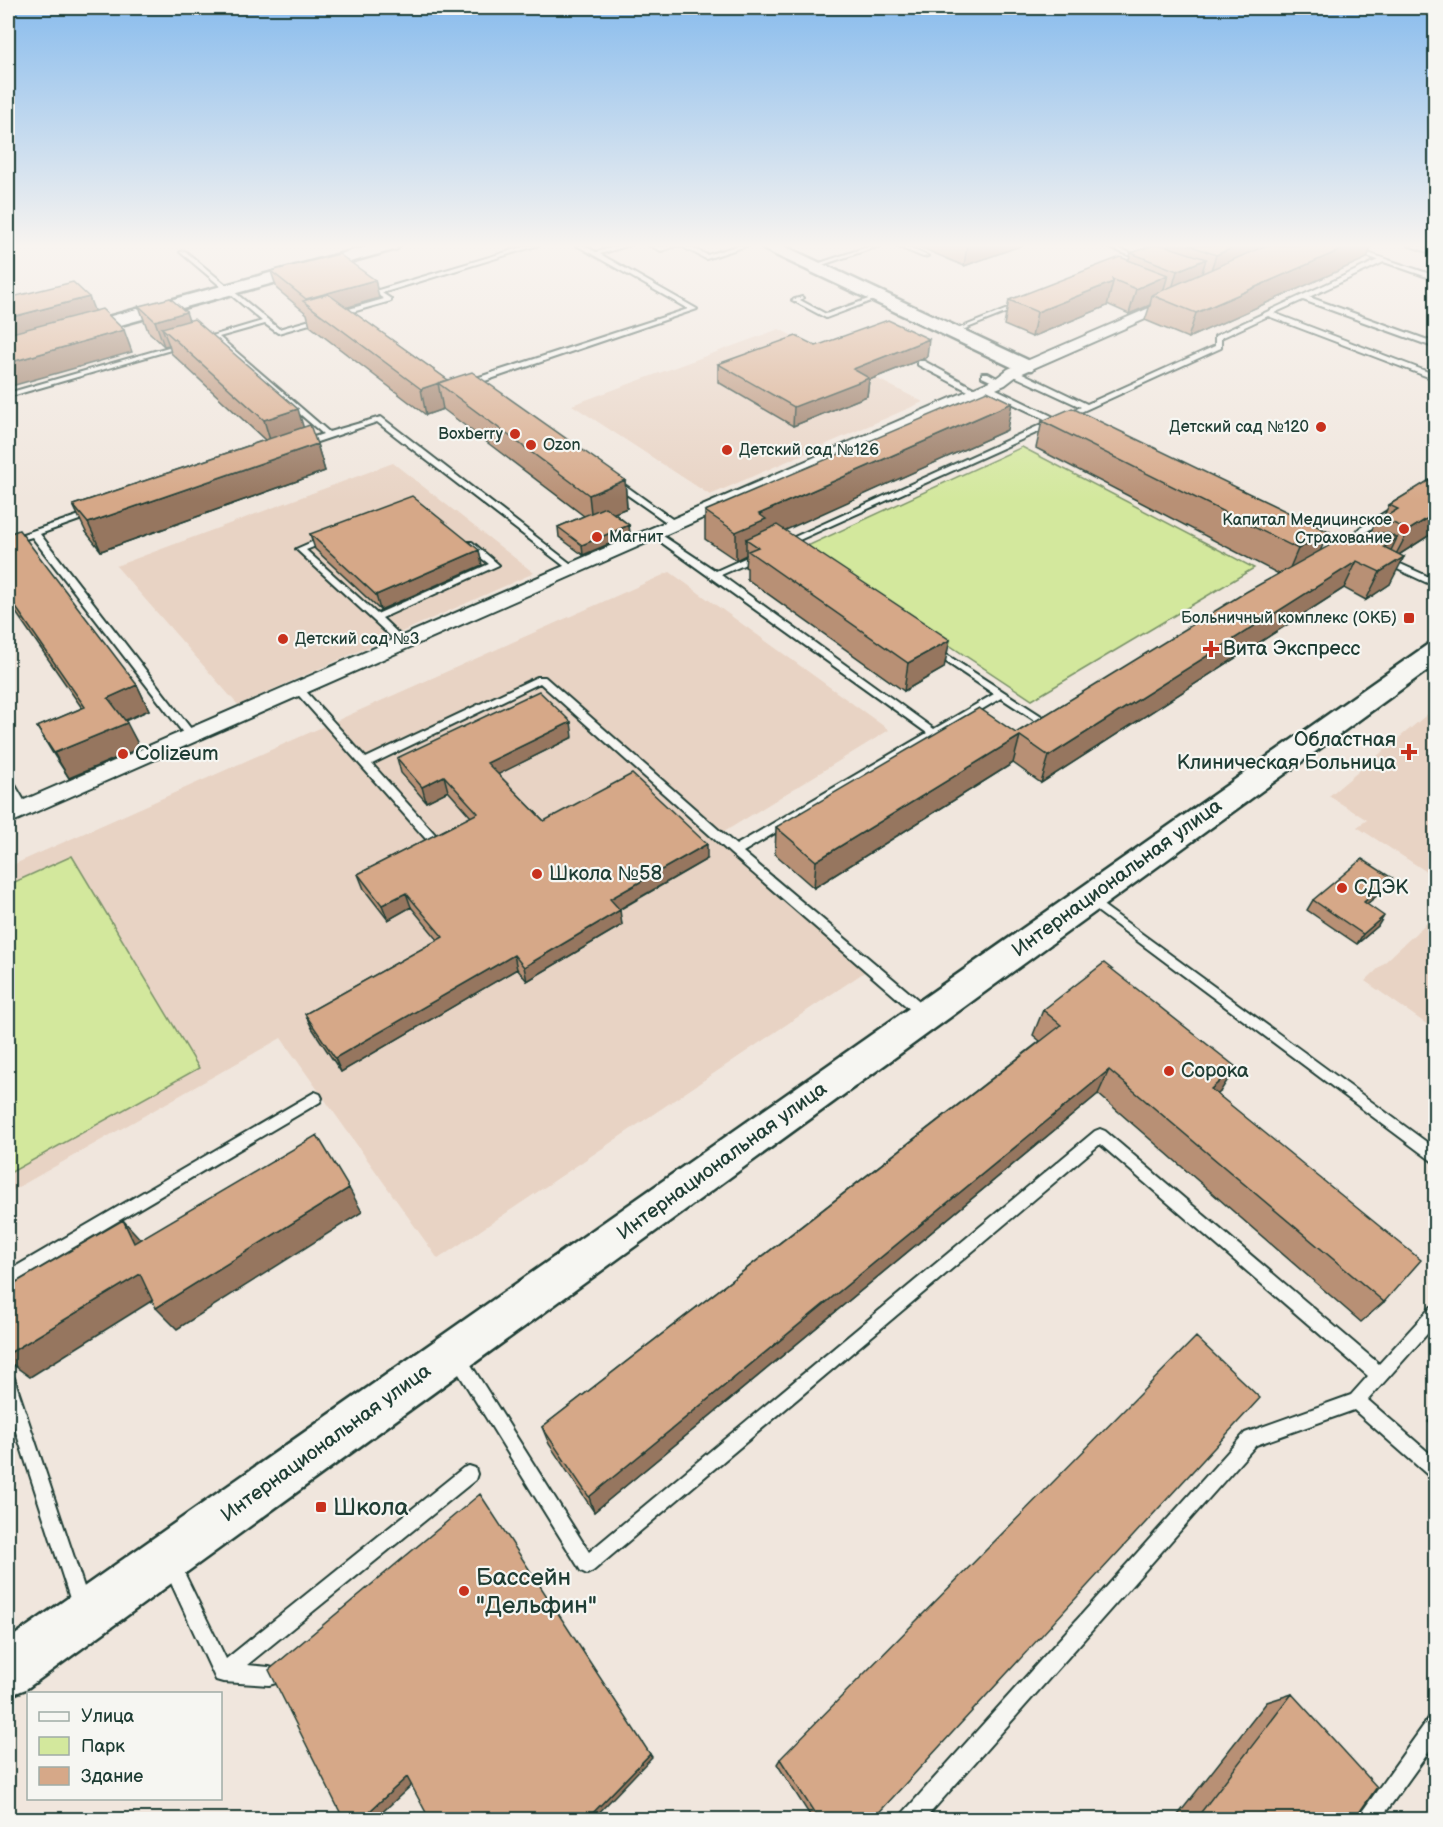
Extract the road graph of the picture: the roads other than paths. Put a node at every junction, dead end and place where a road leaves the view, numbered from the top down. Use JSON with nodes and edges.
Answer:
{"nodes":[{"id":1,"x":82,"y":330,"type":"edge"},
{"id":2,"x":235,"y":330,"type":"edge"},
{"id":3,"x":630,"y":330,"type":"edge"},
{"id":4,"x":948,"y":330,"type":"edge"},
{"id":5,"x":957,"y":330,"type":"edge"},
{"id":6,"x":1102,"y":330,"type":"edge"},
{"id":7,"x":1230,"y":330,"type":"edge"},
{"id":8,"x":1312,"y":330,"type":"edge"},
{"id":9,"x":1393,"y":330,"type":"edge"},
{"id":10,"x":952,"y":332,"type":"junction"},
{"id":11,"x":214,"y":336,"type":"junction"},
{"id":12,"x":203,"y":339,"type":"edge"},
{"id":13,"x":191,"y":343,"type":"edge"},
{"id":14,"x":1436,"y":346,"type":"edge"},
{"id":15,"x":8,"y":351,"type":"edge"},
{"id":16,"x":921,"y":363,"type":"edge"},
{"id":17,"x":1436,"y":378,"type":"edge"},
{"id":18,"x":998,"y":379,"type":"junction"},
{"id":19,"x":473,"y":382,"type":"junction"},
{"id":20,"x":463,"y":385,"type":"edge"},
{"id":21,"x":482,"y":388,"type":"edge"},
{"id":22,"x":8,"y":395,"type":"edge"},
{"id":23,"x":1086,"y":406,"type":"junction"},
{"id":24,"x":1053,"y":420,"type":"junction"},
{"id":25,"x":1064,"y":425,"type":"edge"},
{"id":26,"x":328,"y":435,"type":"junction"},
{"id":27,"x":294,"y":446,"type":"edge"},
{"id":28,"x":608,"y":477,"type":"edge"},
{"id":29,"x":1408,"y":502,"type":"edge"},
{"id":30,"x":102,"y":510,"type":"edge"},
{"id":31,"x":675,"y":524,"type":"junction"},
{"id":32,"x":34,"y":533,"type":"junction"},
{"id":33,"x":343,"y":533,"type":"edge"},
{"id":34,"x":654,"y":533,"type":"junction"},
{"id":35,"x":461,"y":538,"type":"edge"},
{"id":36,"x":8,"y":542,"type":"edge"},
{"id":37,"x":1342,"y":549,"type":"edge"},
{"id":38,"x":766,"y":551,"type":"edge"},
{"id":39,"x":786,"y":553,"type":"edge"},
{"id":40,"x":1375,"y":555,"type":"edge"},
{"id":41,"x":572,"y":569,"type":"junction"},
{"id":42,"x":715,"y":575,"type":"junction"},
{"id":43,"x":1436,"y":584,"type":"edge"},
{"id":44,"x":375,"y":618,"type":"junction"},
{"id":45,"x":403,"y":643,"type":"junction"},
{"id":46,"x":923,"y":643,"type":"edge"},
{"id":47,"x":1436,"y":651,"type":"edge"},
{"id":48,"x":298,"y":689,"type":"junction"},
{"id":49,"x":1001,"y":694,"type":"junction"},
{"id":50,"x":1063,"y":710,"type":"edge"},
{"id":51,"x":932,"y":732,"type":"junction"},
{"id":52,"x":191,"y":736,"type":"junction"},
{"id":53,"x":365,"y":763,"type":"junction"},
{"id":54,"x":8,"y":783,"type":"edge"},
{"id":55,"x":15,"y":813,"type":"edge"},
{"id":56,"x":437,"y":844,"type":"edge"},
{"id":57,"x":735,"y":851,"type":"junction"},
{"id":58,"x":1088,"y":899,"type":"junction"},
{"id":59,"x":926,"y":1015,"type":"junction"},
{"id":60,"x":315,"y":1098,"type":"dead end"},
{"id":61,"x":1436,"y":1158,"type":"edge"},
{"id":62,"x":8,"y":1279,"type":"edge"},
{"id":63,"x":1436,"y":1312,"type":"edge"},
{"id":64,"x":453,"y":1352,"type":"junction"},
{"id":65,"x":1380,"y":1375,"type":"junction"},
{"id":66,"x":8,"y":1384,"type":"edge"},
{"id":67,"x":1356,"y":1401,"type":"junction"},
{"id":68,"x":1436,"y":1471,"type":"edge"},
{"id":69,"x":469,"y":1474,"type":"dead end"},
{"id":70,"x":168,"y":1556,"type":"junction"},
{"id":71,"x":84,"y":1616,"type":"junction"},
{"id":72,"x":8,"y":1671,"type":"edge"},
{"id":73,"x":223,"y":1673,"type":"junction"},
{"id":74,"x":269,"y":1676,"type":"edge"},
{"id":75,"x":1436,"y":1725,"type":"edge"},
{"id":76,"x":910,"y":1820,"type":"edge"},
{"id":77,"x":1368,"y":1820,"type":"edge"}],
"edges":[{"from":1,"to":15,"type":"main road"},
{"from":2,"to":11,"type":"lane"},
{"from":3,"to":19,"type":"lane"},
{"from":4,"to":10,"type":"main road"},
{"from":5,"to":10,"type":"lane"},
{"from":6,"to":18,"type":"street"},
{"from":7,"to":23,"type":"lane"},
{"from":8,"to":17,"type":"lane"},
{"from":9,"to":14,"type":"lane"},
{"from":10,"to":18,"type":"main road"},
{"from":11,"to":12,"type":"lane"},
{"from":11,"to":26,"type":"lane"},
{"from":13,"to":22,"type":"lane"},
{"from":16,"to":18,"type":"lane"},
{"from":18,"to":23,"type":"lane"},
{"from":18,"to":24,"type":"lane"},
{"from":18,"to":31,"type":"street"},
{"from":19,"to":20,"type":"lane"},
{"from":19,"to":21,"type":"lane"},
{"from":23,"to":24,"type":"lane"},
{"from":24,"to":25,"type":"lane"},
{"from":24,"to":39,"type":"lane"},
{"from":26,"to":27,"type":"lane"},
{"from":26,"to":41,"type":"lane"},
{"from":28,"to":31,"type":"lane"},
{"from":29,"to":37,"type":"lane"},
{"from":30,"to":32,"type":"lane"},
{"from":31,"to":34,"type":"street"},
{"from":32,"to":36,"type":"lane"},
{"from":32,"to":52,"type":"lane"},
{"from":33,"to":44,"type":"lane"},
{"from":34,"to":41,"type":"street"},
{"from":34,"to":42,"type":"lane"},
{"from":35,"to":44,"type":"lane"},
{"from":38,"to":42,"type":"lane"},
{"from":40,"to":43,"type":"lane"},
{"from":41,"to":45,"type":"street"},
{"from":42,"to":51,"type":"lane"},
{"from":44,"to":45,"type":"lane"},
{"from":45,"to":48,"type":"street"},
{"from":46,"to":49,"type":"lane"},
{"from":47,"to":58,"type":"main road","name":"Интернациональная улица"},
{"from":48,"to":52,"type":"street"},
{"from":48,"to":53,"type":"lane"},
{"from":49,"to":50,"type":"lane"},
{"from":49,"to":51,"type":"lane"},
{"from":51,"to":57,"type":"lane"},
{"from":52,"to":55,"type":"street"},
{"from":53,"to":56,"type":"lane"},
{"from":53,"to":57,"type":"lane"},
{"from":54,"to":55,"type":"lane"},
{"from":57,"to":59,"type":"lane"},
{"from":58,"to":59,"type":"main road","name":"Интернациональная улица"},
{"from":58,"to":61,"type":"lane"},
{"from":59,"to":64,"type":"main road","name":"Интернациональная улица"},
{"from":60,"to":62,"type":"lane"},
{"from":63,"to":65,"type":"lane"},
{"from":64,"to":65,"type":"lane"},
{"from":64,"to":70,"type":"main road","name":"Интернациональная улица"},
{"from":65,"to":67,"type":"lane"},
{"from":66,"to":71,"type":"lane"},
{"from":67,"to":68,"type":"lane"},
{"from":67,"to":76,"type":"lane"},
{"from":69,"to":73,"type":"lane"},
{"from":70,"to":71,"type":"main road","name":"Интернациональная улица"},
{"from":70,"to":73,"type":"lane"},
{"from":71,"to":72,"type":"main road","name":"Интернациональная улица"},
{"from":73,"to":74,"type":"lane"},
{"from":75,"to":77,"type":"lane"}]}
